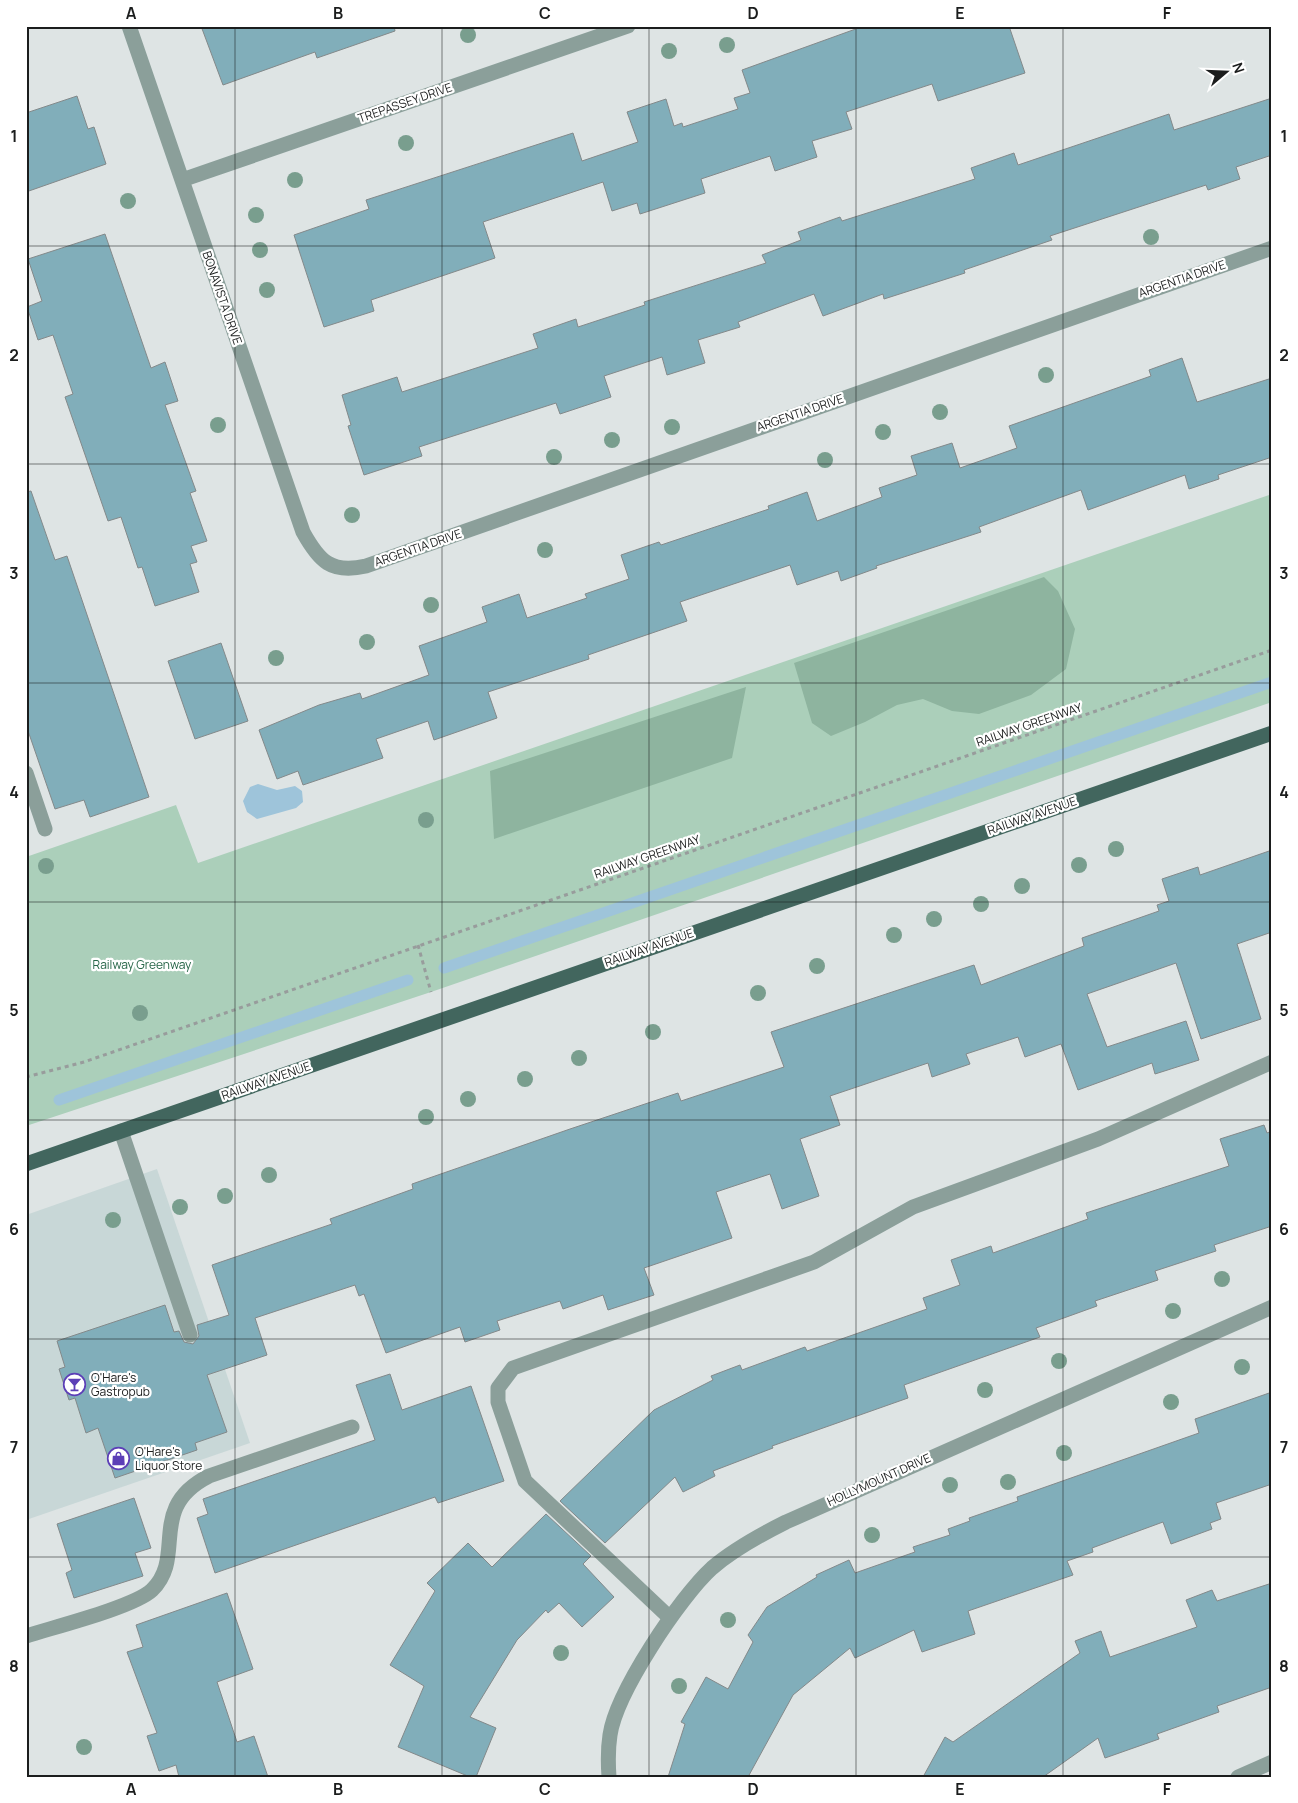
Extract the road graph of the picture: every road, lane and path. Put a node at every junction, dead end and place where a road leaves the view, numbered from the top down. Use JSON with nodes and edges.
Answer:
{"nodes":[{"id":1,"x":129,"y":26,"type":"edge"},
{"id":2,"x":628,"y":26,"type":"edge"},
{"id":3,"x":182,"y":180,"type":"junction"},
{"id":4,"x":1272,"y":248,"type":"edge"},
{"id":5,"x":327,"y":564,"type":"joint"},
{"id":6,"x":1272,"y":650,"type":"edge"},
{"id":7,"x":1272,"y":733,"type":"edge"},
{"id":8,"x":26,"y":773,"type":"edge"},
{"id":9,"x":45,"y":829,"type":"dead end"},
{"id":10,"x":418,"y":945,"type":"junction"},
{"id":11,"x":431,"y":992,"type":"dead end"},
{"id":12,"x":1272,"y":1062,"type":"edge"},
{"id":13,"x":26,"y":1077,"type":"edge"},
{"id":14,"x":121,"y":1131,"type":"junction"},
{"id":15,"x":26,"y":1164,"type":"edge"},
{"id":16,"x":1272,"y":1307,"type":"edge"},
{"id":17,"x":190,"y":1335,"type":"dead end"},
{"id":18,"x":352,"y":1427,"type":"dead end"},
{"id":19,"x":670,"y":1618,"type":"junction"},
{"id":20,"x":26,"y":1636,"type":"edge"},
{"id":21,"x":1272,"y":1762,"type":"edge"},
{"id":22,"x":609,"y":1777,"type":"edge"},
{"id":23,"x":1238,"y":1777,"type":"edge"}],
"edges":[{"from":1,"to":3,"type":"street","name":"BONAVISTA DRIVE"},
{"from":2,"to":3,"type":"street","name":"TREPASSEY DRIVE"},
{"from":3,"to":5,"type":"street","name":"BONAVISTA DRIVE"},
{"from":4,"to":5,"type":"street","name":"ARGENTIA DRIVE"},
{"from":6,"to":10,"type":"path","name":"RAILWAY GREENWAY"},
{"from":7,"to":14,"type":"main road","name":"RAILWAY AVENUE"},
{"from":8,"to":9,"type":"street"},
{"from":10,"to":11,"type":"path"},
{"from":10,"to":13,"type":"path","name":"RAILWAY GREENWAY"},
{"from":12,"to":19,"type":"street"},
{"from":14,"to":15,"type":"main road","name":"RAILWAY AVENUE"},
{"from":14,"to":17,"type":"street"},
{"from":16,"to":19,"type":"street","name":"HOLLYMOUNT DRIVE"},
{"from":18,"to":20,"type":"street"},
{"from":19,"to":22,"type":"street","name":"HOLLYMOUNT DRIVE"},
{"from":21,"to":23,"type":"street"}]}
